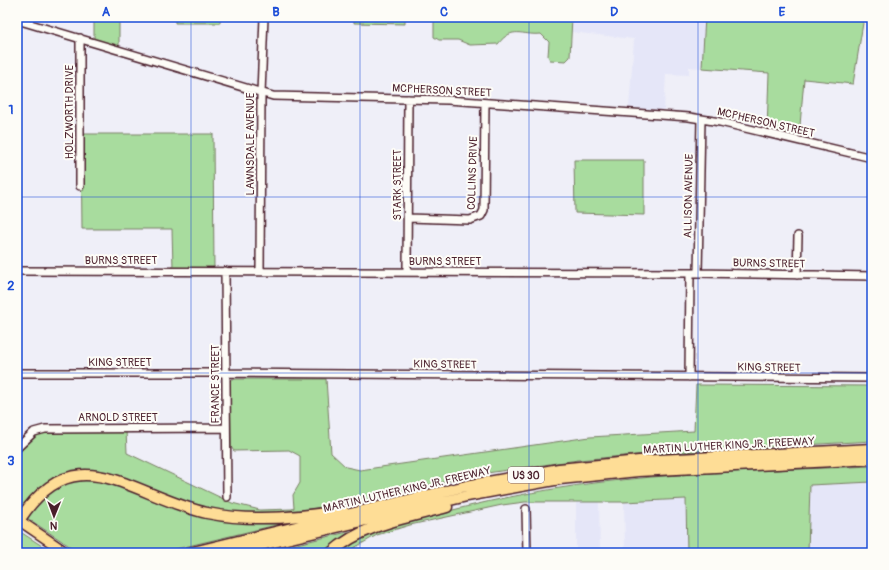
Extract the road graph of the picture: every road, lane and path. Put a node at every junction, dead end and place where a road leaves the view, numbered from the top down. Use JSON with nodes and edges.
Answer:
{"nodes":[{"id":1,"x":264,"y":17,"type":"edge"},
{"id":2,"x":17,"y":20,"type":"edge"},
{"id":3,"x":80,"y":38,"type":"junction"},
{"id":4,"x":261,"y":93,"type":"junction"},
{"id":5,"x":408,"y":99,"type":"junction"},
{"id":6,"x":485,"y":102,"type":"junction"},
{"id":7,"x":701,"y":119,"type":"junction"},
{"id":8,"x":872,"y":158,"type":"edge"},
{"id":9,"x":80,"y":186,"type":"dead end"},
{"id":10,"x":408,"y":218,"type":"junction"},
{"id":11,"x":798,"y":236,"type":"dead end"},
{"id":12,"x":17,"y":271,"type":"edge"},
{"id":13,"x":225,"y":271,"type":"junction"},
{"id":14,"x":260,"y":271,"type":"junction"},
{"id":15,"x":407,"y":272,"type":"junction"},
{"id":16,"x":694,"y":273,"type":"junction"},
{"id":17,"x":797,"y":275,"type":"junction"},
{"id":18,"x":872,"y":276,"type":"edge"},
{"id":19,"x":17,"y":373,"type":"edge"},
{"id":20,"x":226,"y":373,"type":"junction"},
{"id":21,"x":689,"y":376,"type":"junction"},
{"id":22,"x":872,"y":378,"type":"edge"},
{"id":23,"x":226,"y":428,"type":"junction"},
{"id":24,"x":17,"y":448,"type":"edge"},
{"id":25,"x":872,"y":449,"type":"edge"},
{"id":26,"x":872,"y":459,"type":"edge"},
{"id":27,"x":614,"y":472,"type":"junction"},
{"id":28,"x":498,"y":480,"type":"junction"},
{"id":29,"x":227,"y":497,"type":"dead end"},
{"id":30,"x":526,"y":509,"type":"dead end"},
{"id":31,"x":18,"y":521,"type":"edge"},
{"id":32,"x":67,"y":553,"type":"edge"},
{"id":33,"x":189,"y":553,"type":"edge"},
{"id":34,"x":228,"y":553,"type":"edge"},
{"id":35,"x":331,"y":553,"type":"edge"},
{"id":36,"x":527,"y":553,"type":"edge"}],
"edges":[{"from":1,"to":4,"type":"street","name":"LAWNSDALE AVENUE"},
{"from":2,"to":3,"type":"street","name":"MCPHERSON STREET"},
{"from":3,"to":4,"type":"street","name":"MCPHERSON STREET"},
{"from":3,"to":9,"type":"street","name":"HOLZWORTH DRIVE"},
{"from":4,"to":5,"type":"street","name":"MCPHERSON STREET"},
{"from":4,"to":14,"type":"street","name":"LAWNSDALE AVENUE"},
{"from":5,"to":6,"type":"street","name":"MCPHERSON STREET"},
{"from":5,"to":10,"type":"street","name":"STARK STREET"},
{"from":6,"to":7,"type":"street","name":"MCPHERSON STREET"},
{"from":6,"to":10,"type":"street","name":"COLLINS DRIVE"},
{"from":7,"to":8,"type":"street","name":"MCPHERSON STREET"},
{"from":7,"to":16,"type":"street","name":"ALLISON AVENUE"},
{"from":10,"to":15,"type":"street","name":"STARK STREET"},
{"from":11,"to":17,"type":"street"},
{"from":12,"to":13,"type":"street","name":"BURNS STREET"},
{"from":13,"to":14,"type":"street","name":"BURNS STREET"},
{"from":13,"to":20,"type":"street","name":"FRANCE STREET"},
{"from":14,"to":15,"type":"street","name":"BURNS STREET"},
{"from":15,"to":16,"type":"street","name":"BURNS STREET"},
{"from":16,"to":17,"type":"street","name":"BURNS STREET"},
{"from":16,"to":21,"type":"street","name":"ALLISON AVENUE"},
{"from":17,"to":18,"type":"street","name":"BURNS STREET"},
{"from":19,"to":20,"type":"street","name":"KING STREET"},
{"from":20,"to":21,"type":"street","name":"KING STREET"},
{"from":20,"to":23,"type":"street","name":"FRANCE STREET"},
{"from":21,"to":22,"type":"street","name":"KING STREET"},
{"from":23,"to":24,"type":"street","name":"ARNOLD STREET"},
{"from":23,"to":29,"type":"street","name":"FRANCE STREET"},
{"from":25,"to":28,"type":"highway","name":"MARTIN LUTHER KING JR. FREEWAY","number":"US 30"},
{"from":26,"to":27,"type":"highway","name":"MARTIN LUTHER KING JR. FREEWAY","number":"US 30"},
{"from":27,"to":34,"type":"highway","name":"MARTIN LUTHER KING JR. FREEWAY","number":"US 30"},
{"from":27,"to":35,"type":"highway"},
{"from":28,"to":31,"type":"highway"},
{"from":28,"to":33,"type":"highway","name":"MARTIN LUTHER KING JR. FREEWAY","number":"US 30"},
{"from":30,"to":36,"type":"street"},
{"from":31,"to":32,"type":"main road"}]}
